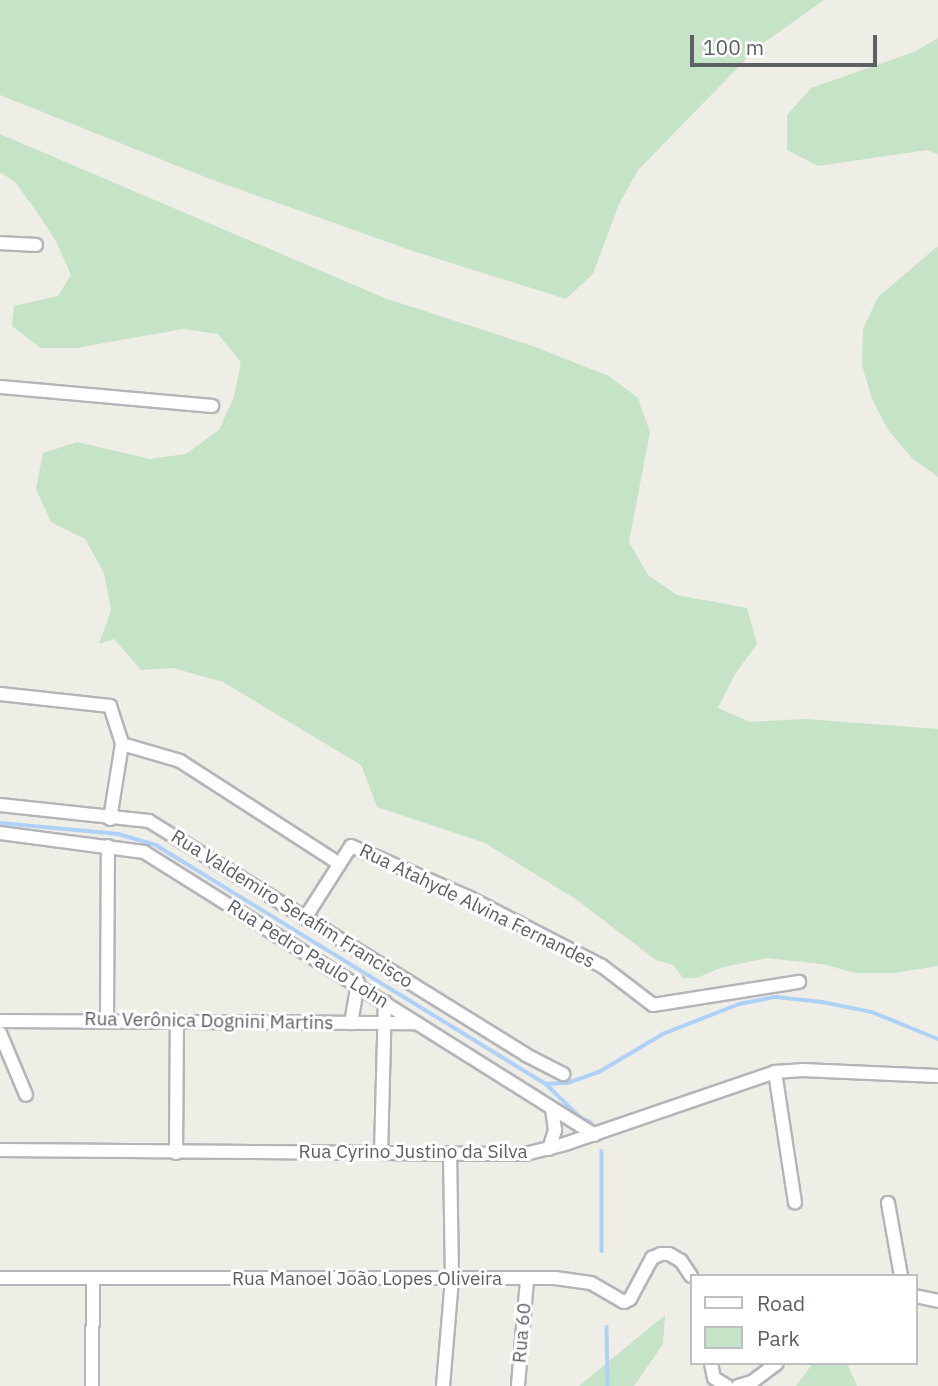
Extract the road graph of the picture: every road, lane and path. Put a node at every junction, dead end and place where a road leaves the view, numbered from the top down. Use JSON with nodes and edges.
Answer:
{"nodes":[{"id":1,"x":0,"y":243,"type":"edge"},
{"id":2,"x":36,"y":245,"type":"dead end"},
{"id":3,"x":0,"y":387,"type":"edge"},
{"id":4,"x":212,"y":406,"type":"dead end"},
{"id":5,"x":0,"y":694,"type":"edge"},
{"id":6,"x":122,"y":744,"type":"junction"},
{"id":7,"x":0,"y":806,"type":"edge"},
{"id":8,"x":110,"y":818,"type":"junction"},
{"id":9,"x":0,"y":833,"type":"edge"},
{"id":10,"x":108,"y":846,"type":"junction"},
{"id":11,"x":340,"y":864,"type":"junction"},
{"id":12,"x":306,"y":918,"type":"junction"},
{"id":13,"x":799,"y":982,"type":"dead end"},
{"id":14,"x":358,"y":983,"type":"junction"},
{"id":15,"x":385,"y":1002,"type":"junction"},
{"id":16,"x":107,"y":1020,"type":"junction"},
{"id":17,"x":0,"y":1021,"type":"edge"},
{"id":18,"x":351,"y":1023,"type":"junction"},
{"id":19,"x":384,"y":1023,"type":"junction"},
{"id":20,"x":417,"y":1023,"type":"junction"},
{"id":21,"x":177,"y":1024,"type":"junction"},
{"id":22,"x":0,"y":1033,"type":"edge"},
{"id":23,"x":775,"y":1072,"type":"junction"},
{"id":24,"x":563,"y":1073,"type":"dead end"},
{"id":25,"x":938,"y":1076,"type":"edge"},
{"id":26,"x":26,"y":1095,"type":"dead end"},
{"id":27,"x":552,"y":1109,"type":"junction"},
{"id":28,"x":595,"y":1135,"type":"junction"},
{"id":29,"x":549,"y":1149,"type":"junction"},
{"id":30,"x":0,"y":1150,"type":"edge"},
{"id":31,"x":176,"y":1153,"type":"junction"},
{"id":32,"x":381,"y":1153,"type":"junction"},
{"id":33,"x":450,"y":1154,"type":"junction"},
{"id":34,"x":795,"y":1202,"type":"dead end"},
{"id":35,"x":888,"y":1203,"type":"dead end"},
{"id":36,"x":690,"y":1274,"type":"edge"},
{"id":37,"x":901,"y":1274,"type":"edge"},
{"id":38,"x":0,"y":1278,"type":"edge"},
{"id":39,"x":93,"y":1278,"type":"junction"},
{"id":40,"x":452,"y":1279,"type":"junction"},
{"id":41,"x":527,"y":1280,"type":"junction"},
{"id":42,"x":917,"y":1296,"type":"edge"},
{"id":43,"x":938,"y":1301,"type":"edge"},
{"id":44,"x":711,"y":1365,"type":"edge"},
{"id":45,"x":775,"y":1365,"type":"edge"},
{"id":46,"x":517,"y":1385,"type":"edge"},
{"id":47,"x":92,"y":1386,"type":"edge"},
{"id":48,"x":443,"y":1386,"type":"edge"},
{"id":49,"x":727,"y":1386,"type":"edge"},
{"id":50,"x":738,"y":1386,"type":"edge"}],
"edges":[{"from":1,"to":2,"type":"street"},
{"from":3,"to":4,"type":"street"},
{"from":5,"to":6,"type":"street"},
{"from":6,"to":8,"type":"street"},
{"from":6,"to":11,"type":"street"},
{"from":7,"to":8,"type":"street","name":"Rua Valdemiro Serafim Francisco"},
{"from":8,"to":12,"type":"street","name":"Rua Valdemiro Serafim Francisco"},
{"from":9,"to":10,"type":"street","name":"Rua Pedro Paulo Lohn"},
{"from":10,"to":14,"type":"street","name":"Rua Pedro Paulo Lohn"},
{"from":10,"to":16,"type":"street"},
{"from":11,"to":12,"type":"street","name":"Rua Atahyde Alvina Fernandes"},
{"from":11,"to":13,"type":"street","name":"Rua Atahyde Alvina Fernandes"},
{"from":12,"to":24,"type":"street","name":"Rua Valdemiro Serafim Francisco"},
{"from":14,"to":15,"type":"street","name":"Rua Pedro Paulo Lohn"},
{"from":14,"to":18,"type":"street"},
{"from":15,"to":19,"type":"street"},
{"from":15,"to":20,"type":"street","name":"Rua Pedro Paulo Lohn"},
{"from":16,"to":17,"type":"street","name":"Rua Verônica Dognini Martins"},
{"from":16,"to":21,"type":"street","name":"Rua Verônica Dognini Martins"},
{"from":18,"to":19,"type":"street","name":"Rua Verônica Dognini Martins"},
{"from":18,"to":21,"type":"street","name":"Rua Verônica Dognini Martins"},
{"from":19,"to":20,"type":"street","name":"Rua Verônica Dognini Martins"},
{"from":19,"to":32,"type":"street"},
{"from":20,"to":27,"type":"street","name":"Rua Pedro Paulo Lohn"},
{"from":21,"to":31,"type":"street"},
{"from":22,"to":26,"type":"street"},
{"from":23,"to":25,"type":"street","name":"Rua Cyrino Justino da Silva"},
{"from":23,"to":28,"type":"street","name":"Rua Cyrino Justino da Silva"},
{"from":23,"to":34,"type":"street"},
{"from":27,"to":28,"type":"street","name":"Rua Pedro Paulo Lohn"},
{"from":27,"to":29,"type":"street"},
{"from":28,"to":29,"type":"street","name":"Rua Cyrino Justino da Silva"},
{"from":29,"to":33,"type":"street","name":"Rua Cyrino Justino da Silva"},
{"from":30,"to":31,"type":"street","name":"Rua Cyrino Justino da Silva"},
{"from":31,"to":32,"type":"street","name":"Rua Cyrino Justino da Silva"},
{"from":32,"to":33,"type":"street","name":"Rua Cyrino Justino da Silva"},
{"from":33,"to":40,"type":"street"},
{"from":35,"to":37,"type":"street"},
{"from":36,"to":41,"type":"street","name":"Rua Manoel João Lopes Oliveira"},
{"from":38,"to":39,"type":"street","name":"Rua Manoel João Lopes Oliveira"},
{"from":39,"to":40,"type":"street","name":"Rua Manoel João Lopes Oliveira"},
{"from":39,"to":47,"type":"street"},
{"from":40,"to":41,"type":"street","name":"Rua Manoel João Lopes Oliveira"},
{"from":40,"to":48,"type":"street"},
{"from":41,"to":46,"type":"street","name":"Rua 60"},
{"from":42,"to":43,"type":"street"},
{"from":44,"to":49,"type":"street"},
{"from":45,"to":50,"type":"street"}]}
